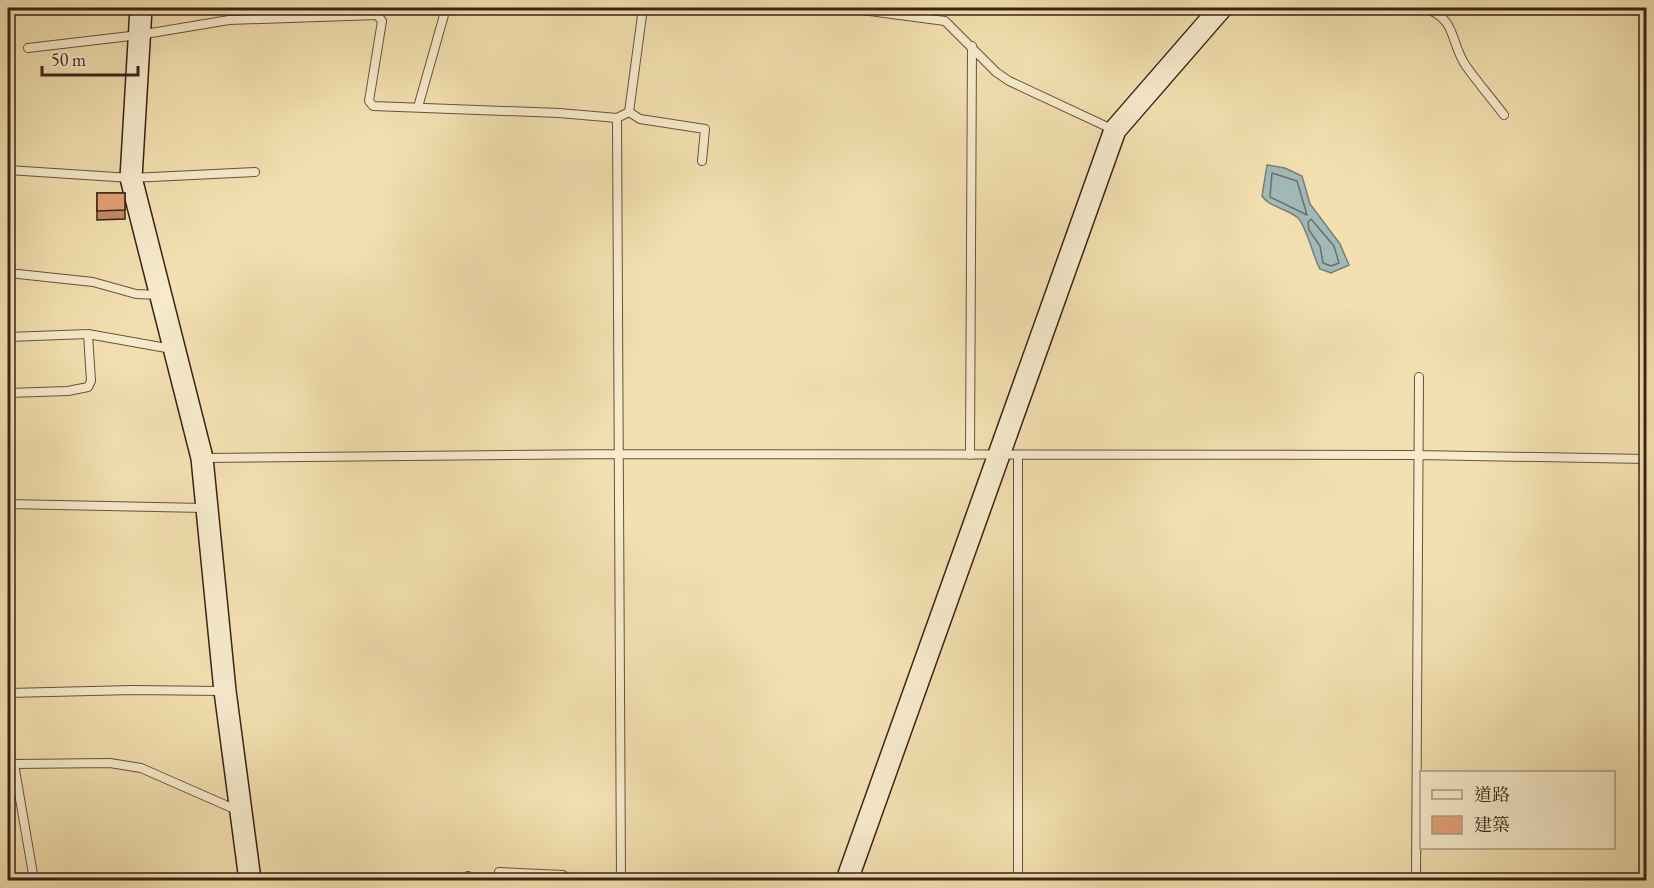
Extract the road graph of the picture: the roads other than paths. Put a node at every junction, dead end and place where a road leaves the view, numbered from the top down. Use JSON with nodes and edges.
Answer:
{"nodes":[{"id":1,"x":141,"y":8,"type":"edge"},
{"id":2,"x":446,"y":8,"type":"edge"},
{"id":3,"x":643,"y":8,"type":"edge"},
{"id":4,"x":847,"y":8,"type":"edge"},
{"id":5,"x":1424,"y":8,"type":"edge"},
{"id":6,"x":1449,"y":8,"type":"edge"},
{"id":7,"x":1212,"y":10,"type":"edge"},
{"id":8,"x":1440,"y":13,"type":"junction"},
{"id":9,"x":139,"y":35,"type":"junction"},
{"id":10,"x":972,"y":46,"type":"junction"},
{"id":11,"x":28,"y":48,"type":"dead end"},
{"id":12,"x":418,"y":107,"type":"junction"},
{"id":13,"x":629,"y":112,"type":"junction"},
{"id":14,"x":1504,"y":116,"type":"dead end"},
{"id":15,"x":617,"y":118,"type":"junction"},
{"id":16,"x":1121,"y":123,"type":"junction"},
{"id":17,"x":702,"y":161,"type":"dead end"},
{"id":18,"x":8,"y":170,"type":"edge"},
{"id":19,"x":255,"y":172,"type":"dead end"},
{"id":20,"x":131,"y":178,"type":"junction"},
{"id":21,"x":18,"y":274,"type":"dead end"},
{"id":22,"x":160,"y":296,"type":"junction"},
{"id":23,"x":88,"y":334,"type":"junction"},
{"id":24,"x":8,"y":337,"type":"edge"},
{"id":25,"x":176,"y":350,"type":"junction"},
{"id":26,"x":1419,"y":377,"type":"dead end"},
{"id":27,"x":8,"y":393,"type":"edge"},
{"id":28,"x":618,"y":454,"type":"junction"},
{"id":29,"x":1008,"y":454,"type":"junction"},
{"id":30,"x":970,"y":455,"type":"junction"},
{"id":31,"x":1418,"y":455,"type":"junction"},
{"id":32,"x":201,"y":458,"type":"junction"},
{"id":33,"x":1647,"y":459,"type":"edge"},
{"id":34,"x":8,"y":504,"type":"edge"},
{"id":35,"x":207,"y":508,"type":"junction"},
{"id":36,"x":225,"y":691,"type":"junction"},
{"id":37,"x":8,"y":693,"type":"edge"},
{"id":38,"x":241,"y":812,"type":"junction"},
{"id":39,"x":34,"y":880,"type":"edge"},
{"id":40,"x":250,"y":880,"type":"edge"},
{"id":41,"x":499,"y":880,"type":"edge"},
{"id":42,"x":570,"y":880,"type":"edge"},
{"id":43,"x":621,"y":880,"type":"edge"},
{"id":44,"x":847,"y":880,"type":"edge"},
{"id":45,"x":1018,"y":880,"type":"edge"},
{"id":46,"x":1416,"y":880,"type":"edge"}],
"edges":[{"from":1,"to":9,"type":"street"},
{"from":2,"to":12,"type":"lane"},
{"from":3,"to":13,"type":"lane"},
{"from":4,"to":10,"type":"lane"},
{"from":5,"to":8,"type":"lane"},
{"from":6,"to":8,"type":"lane"},
{"from":7,"to":16,"type":"street"},
{"from":8,"to":14,"type":"lane"},
{"from":9,"to":11,"type":"lane"},
{"from":9,"to":12,"type":"lane"},
{"from":9,"to":20,"type":"street"},
{"from":10,"to":16,"type":"lane"},
{"from":10,"to":30,"type":"lane"},
{"from":12,"to":15,"type":"lane"},
{"from":13,"to":15,"type":"lane"},
{"from":13,"to":17,"type":"lane"},
{"from":15,"to":28,"type":"lane"},
{"from":16,"to":29,"type":"street"},
{"from":18,"to":20,"type":"lane"},
{"from":19,"to":20,"type":"lane"},
{"from":20,"to":22,"type":"street"},
{"from":21,"to":22,"type":"lane"},
{"from":22,"to":25,"type":"street"},
{"from":23,"to":24,"type":"lane"},
{"from":23,"to":25,"type":"lane"},
{"from":23,"to":27,"type":"lane"},
{"from":25,"to":32,"type":"street"},
{"from":26,"to":31,"type":"lane"},
{"from":28,"to":30,"type":"lane"},
{"from":28,"to":32,"type":"lane"},
{"from":28,"to":43,"type":"lane"},
{"from":29,"to":30,"type":"lane"},
{"from":29,"to":31,"type":"lane"},
{"from":29,"to":44,"type":"street"},
{"from":29,"to":45,"type":"lane"},
{"from":31,"to":33,"type":"lane"},
{"from":31,"to":46,"type":"lane"},
{"from":32,"to":35,"type":"street"},
{"from":34,"to":35,"type":"lane"},
{"from":35,"to":36,"type":"street"},
{"from":36,"to":37,"type":"lane"},
{"from":36,"to":38,"type":"street"},
{"from":38,"to":39,"type":"lane"},
{"from":38,"to":40,"type":"street"},
{"from":41,"to":42,"type":"lane"}]}
